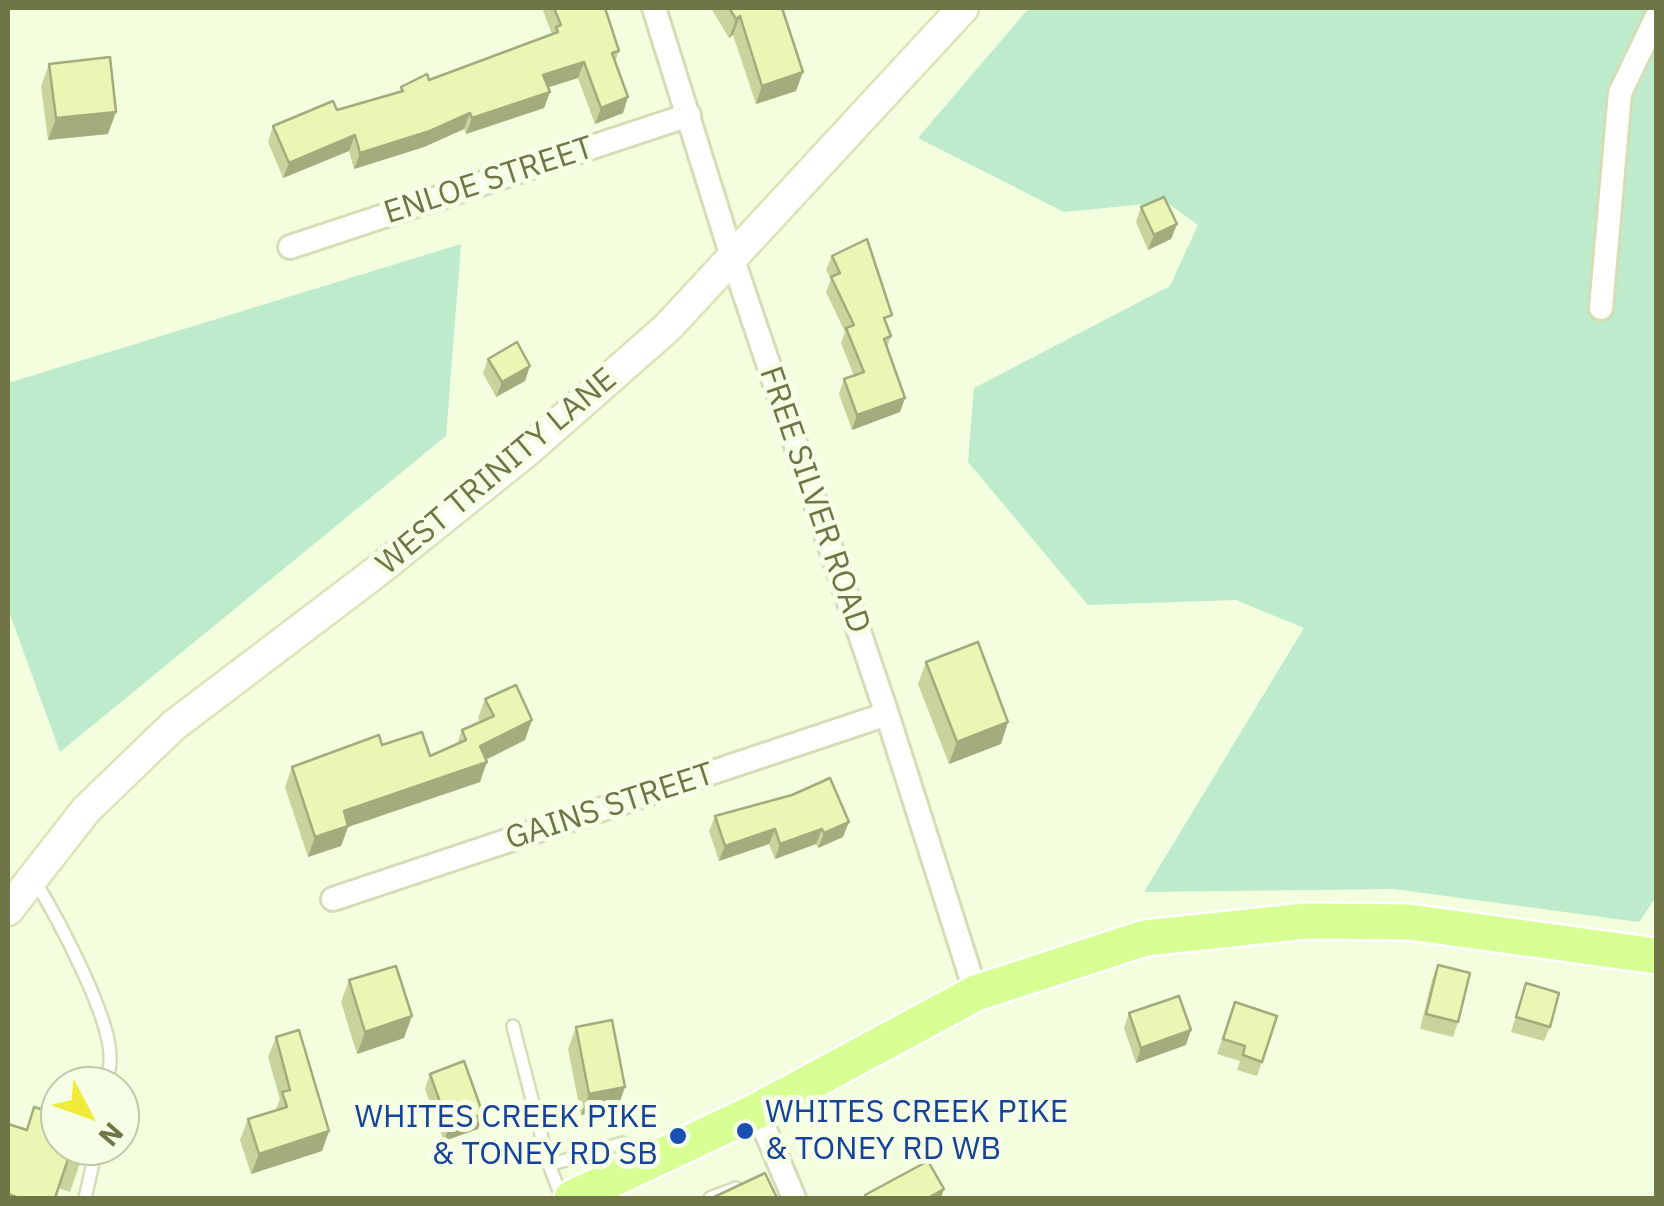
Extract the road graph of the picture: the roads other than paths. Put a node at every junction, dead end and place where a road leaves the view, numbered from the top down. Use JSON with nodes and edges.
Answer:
{"nodes":[{"id":1,"x":654,"y":8,"type":"edge"},
{"id":2,"x":963,"y":8,"type":"edge"},
{"id":3,"x":1656,"y":18,"type":"edge"},
{"id":4,"x":688,"y":115,"type":"junction"},
{"id":5,"x":290,"y":247,"type":"dead end"},
{"id":6,"x":732,"y":260,"type":"junction"},
{"id":7,"x":1601,"y":308,"type":"dead end"},
{"id":8,"x":887,"y":714,"type":"junction"},
{"id":9,"x":33,"y":877,"type":"junction"},
{"id":10,"x":333,"y":899,"type":"dead end"},
{"id":11,"x":8,"y":910,"type":"edge"},
{"id":12,"x":1656,"y":956,"type":"edge"},
{"id":13,"x":976,"y":992,"type":"junction"},
{"id":14,"x":513,"y":1026,"type":"dead end"},
{"id":15,"x":109,"y":1066,"type":"edge"},
{"id":16,"x":757,"y":1111,"type":"junction"},
{"id":17,"x":549,"y":1165,"type":"junction"},
{"id":18,"x":92,"y":1166,"type":"edge"},
{"id":19,"x":635,"y":1169,"type":"junction"},
{"id":20,"x":746,"y":1184,"type":"edge"},
{"id":21,"x":85,"y":1198,"type":"edge"},
{"id":22,"x":562,"y":1198,"type":"edge"},
{"id":23,"x":572,"y":1198,"type":"edge"},
{"id":24,"x":710,"y":1198,"type":"edge"},
{"id":25,"x":794,"y":1198,"type":"edge"}],
"edges":[{"from":1,"to":4,"type":"street","name":"FREE SILVER ROAD"},
{"from":2,"to":6,"type":"main road","name":"WEST TRINITY LANE"},
{"from":3,"to":7,"type":"street"},
{"from":4,"to":5,"type":"street","name":"ENLOE STREET"},
{"from":4,"to":6,"type":"street","name":"FREE SILVER ROAD"},
{"from":6,"to":8,"type":"street","name":"FREE SILVER ROAD"},
{"from":6,"to":9,"type":"main road","name":"WEST TRINITY LANE"},
{"from":8,"to":10,"type":"street","name":"GAINS STREET"},
{"from":8,"to":13,"type":"street","name":"FREE SILVER ROAD"},
{"from":9,"to":11,"type":"main road","name":"WEST TRINITY LANE"},
{"from":9,"to":15,"type":"lane"},
{"from":12,"to":13,"type":"main road"},
{"from":13,"to":16,"type":"main road"},
{"from":14,"to":17,"type":"lane"},
{"from":16,"to":19,"type":"main road"},
{"from":16,"to":25,"type":"street"},
{"from":17,"to":19,"type":"lane"},
{"from":17,"to":22,"type":"lane"},
{"from":18,"to":21,"type":"lane"},
{"from":19,"to":23,"type":"main road"},
{"from":20,"to":24,"type":"lane"}]}
